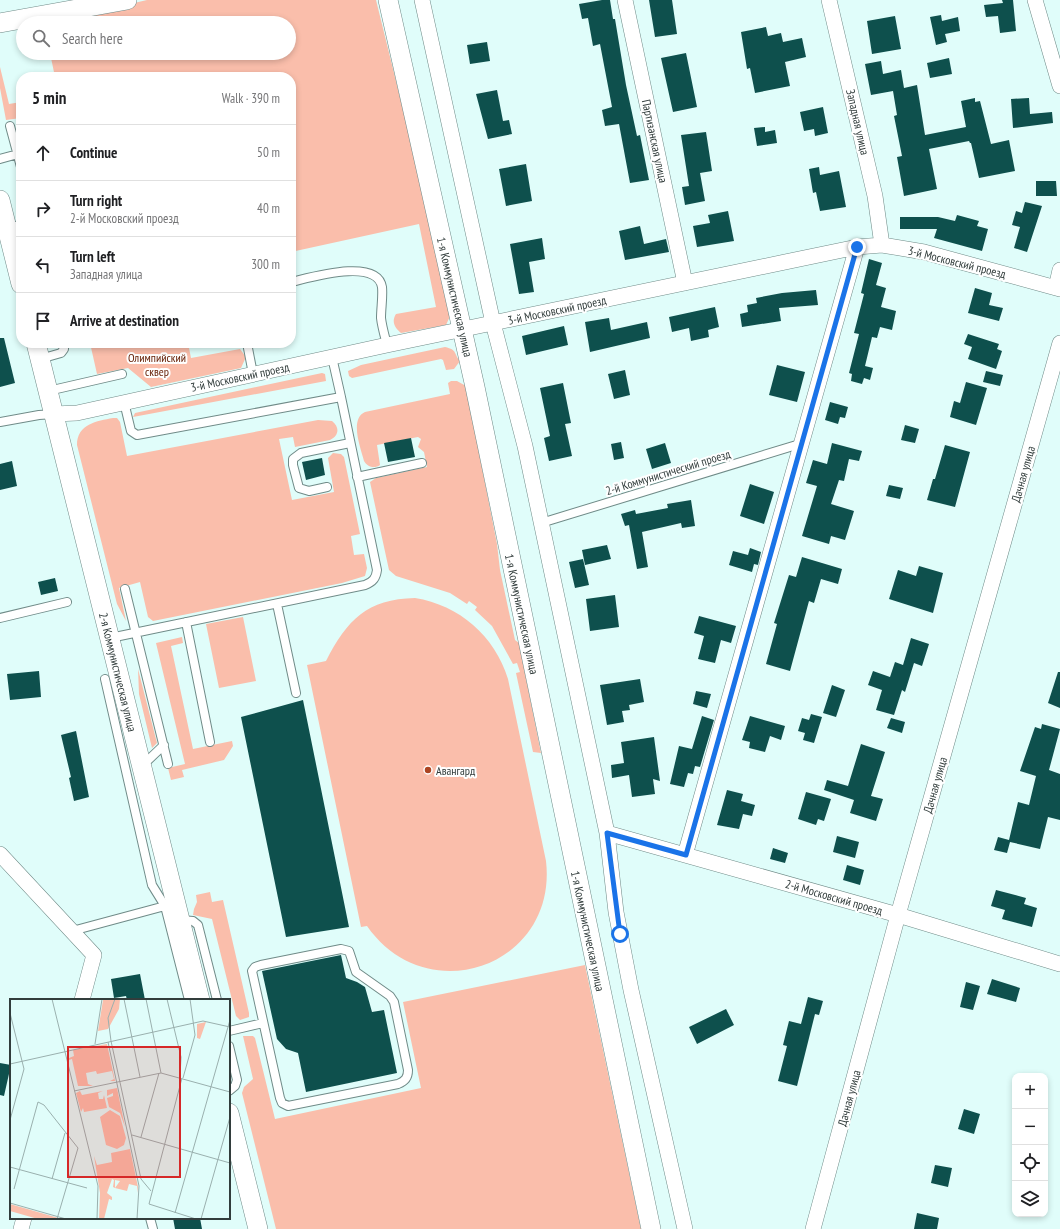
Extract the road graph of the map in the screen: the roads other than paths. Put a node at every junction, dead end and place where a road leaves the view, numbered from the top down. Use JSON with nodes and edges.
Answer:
{"nodes":[{"id":1,"x":127,"y":0,"type":"edge"},
{"id":2,"x":388,"y":0,"type":"edge"},
{"id":3,"x":422,"y":0,"type":"edge"},
{"id":4,"x":625,"y":0,"type":"edge"},
{"id":5,"x":829,"y":0,"type":"edge"},
{"id":6,"x":1035,"y":0,"type":"edge"},
{"id":7,"x":39,"y":16,"type":"edge"},
{"id":8,"x":16,"y":20,"type":"edge"},
{"id":9,"x":0,"y":23,"type":"edge"},
{"id":10,"x":1060,"y":86,"type":"edge"},
{"id":11,"x":10,"y":126,"type":"dead end"},
{"id":12,"x":16,"y":147,"type":"edge"},
{"id":13,"x":16,"y":155,"type":"edge"},
{"id":14,"x":0,"y":159,"type":"edge"},
{"id":15,"x":0,"y":200,"type":"edge"},
{"id":16,"x":14,"y":226,"type":"edge"},
{"id":17,"x":16,"y":243,"type":"edge"},
{"id":18,"x":882,"y":245,"type":"junction"},
{"id":19,"x":857,"y":247,"type":"junction"},
{"id":20,"x":1060,"y":270,"type":"edge"},
{"id":21,"x":296,"y":281,"type":"edge"},
{"id":22,"x":684,"y":283,"type":"junction"},
{"id":23,"x":1058,"y":289,"type":"edge"},
{"id":24,"x":493,"y":323,"type":"junction"},
{"id":25,"x":462,"y":330,"type":"junction"},
{"id":26,"x":1060,"y":343,"type":"edge"},
{"id":27,"x":387,"y":345,"type":"junction"},
{"id":28,"x":64,"y":348,"type":"edge"},
{"id":29,"x":248,"y":348,"type":"edge"},
{"id":30,"x":38,"y":351,"type":"edge"},
{"id":31,"x":332,"y":357,"type":"junction"},
{"id":32,"x":122,"y":374,"type":"dead end"},
{"id":33,"x":253,"y":374,"type":"junction"},
{"id":34,"x":48,"y":391,"type":"junction"},
{"id":35,"x":341,"y":397,"type":"junction"},
{"id":36,"x":124,"y":402,"type":"junction"},
{"id":37,"x":54,"y":414,"type":"junction"},
{"id":38,"x":0,"y":422,"type":"edge"},
{"id":39,"x":350,"y":442,"type":"junction"},
{"id":40,"x":803,"y":443,"type":"junction"},
{"id":41,"x":422,"y":463,"type":"dead end"},
{"id":42,"x":357,"y":476,"type":"junction"},
{"id":43,"x":327,"y":487,"type":"dead end"},
{"id":44,"x":540,"y":523,"type":"junction"},
{"id":45,"x":125,"y":589,"type":"dead end"},
{"id":46,"x":67,"y":602,"type":"dead end"},
{"id":47,"x":277,"y":604,"type":"junction"},
{"id":48,"x":0,"y":618,"type":"edge"},
{"id":49,"x":186,"y":622,"type":"junction"},
{"id":50,"x":135,"y":632,"type":"junction"},
{"id":51,"x":110,"y":638,"type":"junction"},
{"id":52,"x":105,"y":679,"type":"dead end"},
{"id":53,"x":296,"y":693,"type":"dead end"},
{"id":54,"x":210,"y":742,"type":"dead end"},
{"id":55,"x":164,"y":745,"type":"junction"},
{"id":56,"x":168,"y":764,"type":"dead end"},
{"id":57,"x":141,"y":766,"type":"junction"},
{"id":58,"x":607,"y":833,"type":"junction"},
{"id":59,"x":0,"y":854,"type":"edge"},
{"id":60,"x":686,"y":855,"type":"junction"},
{"id":61,"x":165,"y":906,"type":"junction"},
{"id":62,"x":898,"y":915,"type":"junction"},
{"id":63,"x":180,"y":920,"type":"junction"},
{"id":64,"x":72,"y":931,"type":"junction"},
{"id":65,"x":1060,"y":964,"type":"edge"},
{"id":66,"x":82,"y":999,"type":"edge"},
{"id":67,"x":189,"y":999,"type":"edge"},
{"id":68,"x":200,"y":999,"type":"edge"},
{"id":69,"x":217,"y":999,"type":"edge"},
{"id":70,"x":263,"y":1023,"type":"junction"},
{"id":71,"x":230,"y":1031,"type":"edge"},
{"id":72,"x":230,"y":1050,"type":"edge"},
{"id":73,"x":230,"y":1090,"type":"edge"},
{"id":74,"x":230,"y":1117,"type":"edge"},
{"id":75,"x":24,"y":1219,"type":"edge"},
{"id":76,"x":150,"y":1219,"type":"edge"},
{"id":77,"x":21,"y":1229,"type":"edge"},
{"id":78,"x":152,"y":1229,"type":"edge"},
{"id":79,"x":258,"y":1229,"type":"edge"},
{"id":80,"x":651,"y":1229,"type":"edge"},
{"id":81,"x":686,"y":1229,"type":"edge"},
{"id":82,"x":813,"y":1229,"type":"edge"}],
"edges":[{"from":1,"to":7,"type":"street"},
{"from":2,"to":25,"type":"street","name":"1-я Коммунистическая улица"},
{"from":3,"to":24,"type":"street"},
{"from":4,"to":22,"type":"street","name":"Партизанская улица"},
{"from":5,"to":18,"type":"street","name":"Западная улица"},
{"from":6,"to":10,"type":"street"},
{"from":8,"to":9,"type":"street"},
{"from":11,"to":12,"type":"lane"},
{"from":13,"to":14,"type":"lane"},
{"from":15,"to":16,"type":"street"},
{"from":16,"to":17,"type":"street"},
{"from":18,"to":19,"type":"street","name":"3-й Московский проезд"},
{"from":18,"to":23,"type":"street","name":"3-й Московский проезд"},
{"from":19,"to":22,"type":"street","name":"3-й Московский проезд"},
{"from":19,"to":40,"type":"street"},
{"from":20,"to":23,"type":"street"},
{"from":21,"to":27,"type":"lane"},
{"from":22,"to":24,"type":"street","name":"3-й Московский проезд"},
{"from":24,"to":25,"type":"street","name":"3-й Московский проезд"},
{"from":24,"to":44,"type":"street"},
{"from":25,"to":27,"type":"street","name":"3-й Московский проезд"},
{"from":25,"to":80,"type":"street","name":"1-я Коммунистическая улица"},
{"from":26,"to":62,"type":"street","name":"Дачная улица"},
{"from":27,"to":31,"type":"street","name":"3-й Московский проезд"},
{"from":28,"to":30,"type":"lane"},
{"from":29,"to":33,"type":"lane"},
{"from":30,"to":34,"type":"street","name":"2-я Коммунистическая улица"},
{"from":31,"to":33,"type":"street","name":"3-й Московский проезд"},
{"from":31,"to":35,"type":"lane"},
{"from":32,"to":34,"type":"lane"},
{"from":33,"to":36,"type":"street","name":"3-й Московский проезд"},
{"from":34,"to":37,"type":"street","name":"2-я Коммунистическая улица"},
{"from":35,"to":36,"type":"lane"},
{"from":35,"to":39,"type":"lane"},
{"from":36,"to":37,"type":"street","name":"3-й Московский проезд"},
{"from":37,"to":38,"type":"lane"},
{"from":37,"to":51,"type":"street","name":"2-я Коммунистическая улица"},
{"from":39,"to":42,"type":"lane"},
{"from":39,"to":43,"type":"lane"},
{"from":40,"to":44,"type":"lane","name":"2-й Коммунистический проезд"},
{"from":40,"to":60,"type":"street"},
{"from":41,"to":42,"type":"lane"},
{"from":42,"to":47,"type":"lane"},
{"from":44,"to":58,"type":"street"},
{"from":45,"to":50,"type":"lane"},
{"from":46,"to":48,"type":"lane"},
{"from":47,"to":49,"type":"lane"},
{"from":47,"to":53,"type":"lane"},
{"from":49,"to":50,"type":"lane"},
{"from":49,"to":54,"type":"lane"},
{"from":50,"to":51,"type":"lane"},
{"from":50,"to":55,"type":"lane"},
{"from":51,"to":57,"type":"street","name":"2-я Коммунистическая улица"},
{"from":52,"to":61,"type":"lane"},
{"from":55,"to":56,"type":"lane"},
{"from":55,"to":57,"type":"lane"},
{"from":57,"to":63,"type":"street","name":"2-я Коммунистическая улица"},
{"from":58,"to":60,"type":"street","name":"2-й Московский проезд"},
{"from":58,"to":81,"type":"street"},
{"from":59,"to":64,"type":"street"},
{"from":60,"to":62,"type":"street","name":"2-й Московский проезд"},
{"from":61,"to":64,"type":"lane"},
{"from":61,"to":67,"type":"lane"},
{"from":62,"to":65,"type":"street","name":"2-й Московский проезд"},
{"from":62,"to":82,"type":"street","name":"Дачная улица"},
{"from":63,"to":68,"type":"street","name":"2-я Коммунистическая улица"},
{"from":63,"to":69,"type":"lane"},
{"from":64,"to":66,"type":"street"},
{"from":70,"to":70,"type":"lane"},
{"from":70,"to":71,"type":"lane"},
{"from":72,"to":73,"type":"lane"},
{"from":74,"to":79,"type":"street"},
{"from":75,"to":77,"type":"street"},
{"from":76,"to":78,"type":"lane"}]}
